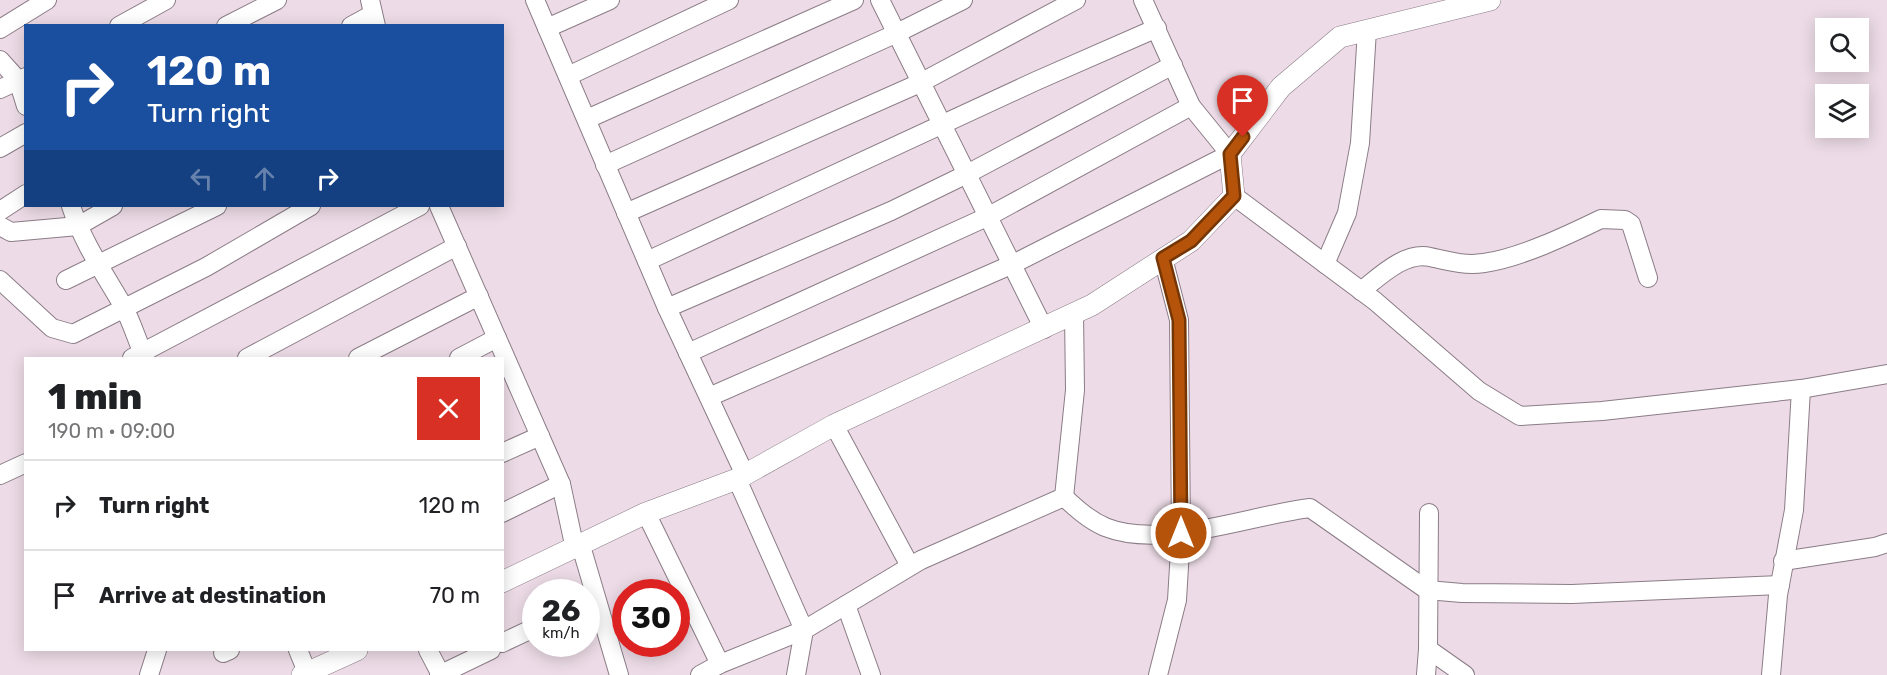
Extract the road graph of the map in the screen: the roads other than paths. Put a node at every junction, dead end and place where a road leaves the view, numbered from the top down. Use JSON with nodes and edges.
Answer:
{"nodes":[{"id":1,"x":47,"y":0,"type":"edge"},
{"id":2,"x":166,"y":0,"type":"edge"},
{"id":3,"x":277,"y":0,"type":"edge"},
{"id":4,"x":535,"y":0,"type":"edge"},
{"id":5,"x":610,"y":0,"type":"edge"},
{"id":6,"x":729,"y":0,"type":"edge"},
{"id":7,"x":854,"y":0,"type":"edge"},
{"id":8,"x":880,"y":0,"type":"edge"},
{"id":9,"x":963,"y":0,"type":"edge"},
{"id":10,"x":1076,"y":0,"type":"edge"},
{"id":11,"x":1143,"y":0,"type":"edge"},
{"id":12,"x":1490,"y":0,"type":"edge"},
{"id":13,"x":373,"y":13,"type":"edge"},
{"id":14,"x":123,"y":24,"type":"edge"},
{"id":15,"x":230,"y":24,"type":"edge"},
{"id":16,"x":354,"y":24,"type":"edge"},
{"id":17,"x":547,"y":28,"type":"junction"},
{"id":18,"x":1157,"y":28,"type":"junction"},
{"id":19,"x":0,"y":29,"type":"edge"},
{"id":20,"x":1367,"y":30,"type":"junction"},
{"id":21,"x":895,"y":34,"type":"junction"},
{"id":22,"x":0,"y":60,"type":"edge"},
{"id":23,"x":1173,"y":65,"type":"junction"},
{"id":24,"x":568,"y":76,"type":"junction"},
{"id":25,"x":22,"y":79,"type":"edge"},
{"id":26,"x":920,"y":83,"type":"junction"},
{"id":27,"x":0,"y":89,"type":"edge"},
{"id":28,"x":1191,"y":106,"type":"junction"},
{"id":29,"x":587,"y":119,"type":"junction"},
{"id":30,"x":942,"y":126,"type":"junction"},
{"id":31,"x":24,"y":134,"type":"edge"},
{"id":32,"x":0,"y":148,"type":"edge"},
{"id":33,"x":1230,"y":154,"type":"junction"},
{"id":34,"x":605,"y":165,"type":"junction"},
{"id":35,"x":967,"y":174,"type":"junction"},
{"id":36,"x":24,"y":195,"type":"edge"},
{"id":37,"x":1234,"y":196,"type":"junction"},
{"id":38,"x":71,"y":207,"type":"edge"},
{"id":39,"x":111,"y":207,"type":"edge"},
{"id":40,"x":215,"y":207,"type":"edge"},
{"id":41,"x":309,"y":207,"type":"edge"},
{"id":42,"x":418,"y":207,"type":"edge"},
{"id":43,"x":439,"y":207,"type":"edge"},
{"id":44,"x":0,"y":211,"type":"edge"},
{"id":45,"x":626,"y":213,"type":"junction"},
{"id":46,"x":988,"y":216,"type":"junction"},
{"id":47,"x":0,"y":225,"type":"edge"},
{"id":48,"x":78,"y":226,"type":"junction"},
{"id":49,"x":457,"y":246,"type":"junction"},
{"id":50,"x":1163,"y":258,"type":"junction"},
{"id":51,"x":647,"y":261,"type":"junction"},
{"id":52,"x":1013,"y":264,"type":"junction"},
{"id":53,"x":1325,"y":264,"type":"junction"},
{"id":54,"x":96,"y":265,"type":"junction"},
{"id":55,"x":1648,"y":278,"type":"dead end"},
{"id":56,"x":0,"y":280,"type":"edge"},
{"id":57,"x":66,"y":280,"type":"dead end"},
{"id":58,"x":1361,"y":291,"type":"junction"},
{"id":59,"x":478,"y":296,"type":"junction"},
{"id":60,"x":124,"y":308,"type":"junction"},
{"id":61,"x":667,"y":308,"type":"junction"},
{"id":62,"x":1074,"y":314,"type":"junction"},
{"id":63,"x":1044,"y":329,"type":"junction"},
{"id":64,"x":497,"y":338,"type":"junction"},
{"id":65,"x":688,"y":353,"type":"junction"},
{"id":66,"x":140,"y":357,"type":"edge"},
{"id":67,"x":249,"y":357,"type":"edge"},
{"id":68,"x":360,"y":357,"type":"edge"},
{"id":69,"x":461,"y":357,"type":"edge"},
{"id":70,"x":502,"y":357,"type":"edge"},
{"id":71,"x":504,"y":365,"type":"edge"},
{"id":72,"x":1887,"y":374,"type":"edge"},
{"id":73,"x":1801,"y":389,"type":"junction"},
{"id":74,"x":511,"y":392,"type":"edge"},
{"id":75,"x":709,"y":397,"type":"junction"},
{"id":76,"x":834,"y":425,"type":"junction"},
{"id":77,"x":540,"y":436,"type":"junction"},
{"id":78,"x":504,"y":452,"type":"edge"},
{"id":79,"x":24,"y":464,"type":"edge"},
{"id":80,"x":0,"y":475,"type":"edge"},
{"id":81,"x":741,"y":477,"type":"junction"},
{"id":82,"x":561,"y":484,"type":"junction"},
{"id":83,"x":1064,"y":497,"type":"junction"},
{"id":84,"x":504,"y":512,"type":"edge"},
{"id":85,"x":646,"y":513,"type":"junction"},
{"id":86,"x":1429,"y":513,"type":"dead end"},
{"id":87,"x":1181,"y":533,"type":"junction"},
{"id":88,"x":1887,"y":543,"type":"edge"},
{"id":89,"x":578,"y":547,"type":"junction"},
{"id":90,"x":1783,"y":561,"type":"junction"},
{"id":91,"x":910,"y":566,"type":"junction"},
{"id":92,"x":587,"y":579,"type":"edge"},
{"id":93,"x":504,"y":581,"type":"edge"},
{"id":94,"x":1780,"y":585,"type":"junction"},
{"id":95,"x":1427,"y":590,"type":"junction"},
{"id":96,"x":846,"y":605,"type":"junction"},
{"id":97,"x":600,"y":621,"type":"edge"},
{"id":98,"x":804,"y":630,"type":"junction"},
{"id":99,"x":522,"y":634,"type":"edge"},
{"id":100,"x":504,"y":643,"type":"edge"},
{"id":101,"x":1428,"y":649,"type":"junction"},
{"id":102,"x":157,"y":651,"type":"edge"},
{"id":103,"x":298,"y":651,"type":"edge"},
{"id":104,"x":355,"y":651,"type":"edge"},
{"id":105,"x":428,"y":651,"type":"edge"},
{"id":106,"x":489,"y":651,"type":"edge"},
{"id":107,"x":720,"y":664,"type":"junction"},
{"id":108,"x":304,"y":674,"type":"edge"},
{"id":109,"x":149,"y":675,"type":"edge"},
{"id":110,"x":440,"y":675,"type":"edge"},
{"id":111,"x":619,"y":675,"type":"edge"},
{"id":112,"x":700,"y":675,"type":"edge"},
{"id":113,"x":796,"y":675,"type":"edge"},
{"id":114,"x":871,"y":675,"type":"edge"},
{"id":115,"x":1158,"y":675,"type":"edge"},
{"id":116,"x":1426,"y":675,"type":"edge"},
{"id":117,"x":1465,"y":675,"type":"edge"},
{"id":118,"x":1771,"y":675,"type":"edge"}],
"edges":[{"from":1,"to":19,"type":"street"},
{"from":2,"to":14,"type":"street"},
{"from":3,"to":15,"type":"street"},
{"from":4,"to":17,"type":"street"},
{"from":5,"to":17,"type":"street"},
{"from":6,"to":24,"type":"street"},
{"from":7,"to":29,"type":"street"},
{"from":8,"to":21,"type":"street"},
{"from":9,"to":21,"type":"street"},
{"from":10,"to":26,"type":"street"},
{"from":11,"to":18,"type":"street"},
{"from":12,"to":20,"type":"street"},
{"from":13,"to":16,"type":"street"},
{"from":17,"to":24,"type":"street"},
{"from":18,"to":23,"type":"street"},
{"from":18,"to":30,"type":"street"},
{"from":20,"to":33,"type":"street"},
{"from":20,"to":53,"type":"street"},
{"from":21,"to":26,"type":"street"},
{"from":21,"to":34,"type":"street"},
{"from":22,"to":25,"type":"street"},
{"from":23,"to":28,"type":"street"},
{"from":23,"to":35,"type":"street"},
{"from":24,"to":29,"type":"street"},
{"from":25,"to":27,"type":"street"},
{"from":26,"to":30,"type":"street"},
{"from":26,"to":45,"type":"street"},
{"from":28,"to":33,"type":"street"},
{"from":28,"to":46,"type":"street"},
{"from":29,"to":34,"type":"street"},
{"from":30,"to":35,"type":"street"},
{"from":30,"to":51,"type":"street"},
{"from":31,"to":32,"type":"street"},
{"from":33,"to":37,"type":"street"},
{"from":33,"to":52,"type":"street"},
{"from":34,"to":45,"type":"street"},
{"from":35,"to":46,"type":"street"},
{"from":35,"to":61,"type":"street"},
{"from":36,"to":44,"type":"street"},
{"from":37,"to":50,"type":"street"},
{"from":37,"to":53,"type":"street"},
{"from":38,"to":48,"type":"street"},
{"from":39,"to":48,"type":"street"},
{"from":40,"to":54,"type":"street"},
{"from":41,"to":60,"type":"street"},
{"from":42,"to":66,"type":"street"},
{"from":43,"to":49,"type":"street"},
{"from":45,"to":51,"type":"street"},
{"from":46,"to":52,"type":"street"},
{"from":46,"to":65,"type":"street"},
{"from":47,"to":48,"type":"street"},
{"from":48,"to":54,"type":"street"},
{"from":49,"to":59,"type":"street"},
{"from":49,"to":67,"type":"street"},
{"from":50,"to":62,"type":"street"},
{"from":50,"to":87,"type":"street"},
{"from":51,"to":61,"type":"street"},
{"from":52,"to":63,"type":"street"},
{"from":52,"to":75,"type":"street"},
{"from":53,"to":58,"type":"street"},
{"from":54,"to":57,"type":"street"},
{"from":54,"to":60,"type":"street"},
{"from":55,"to":58,"type":"street"},
{"from":56,"to":60,"type":"street"},
{"from":58,"to":73,"type":"street"},
{"from":59,"to":64,"type":"street"},
{"from":59,"to":68,"type":"street"},
{"from":60,"to":66,"type":"street"},
{"from":61,"to":65,"type":"street"},
{"from":62,"to":63,"type":"street"},
{"from":62,"to":83,"type":"street"},
{"from":63,"to":76,"type":"street"},
{"from":64,"to":69,"type":"street"},
{"from":64,"to":70,"type":"street"},
{"from":65,"to":75,"type":"street"},
{"from":71,"to":74,"type":"street"},
{"from":72,"to":73,"type":"street"},
{"from":73,"to":90,"type":"street"},
{"from":74,"to":77,"type":"street"},
{"from":75,"to":81,"type":"street"},
{"from":76,"to":81,"type":"street"},
{"from":76,"to":91,"type":"street"},
{"from":77,"to":78,"type":"street"},
{"from":77,"to":82,"type":"street"},
{"from":79,"to":80,"type":"street"},
{"from":81,"to":85,"type":"street"},
{"from":81,"to":98,"type":"street"},
{"from":82,"to":84,"type":"street"},
{"from":82,"to":89,"type":"street"},
{"from":83,"to":87,"type":"street"},
{"from":83,"to":91,"type":"street"},
{"from":85,"to":89,"type":"street"},
{"from":85,"to":107,"type":"street"},
{"from":86,"to":95,"type":"street"},
{"from":87,"to":95,"type":"street"},
{"from":87,"to":115,"type":"street"},
{"from":88,"to":90,"type":"street"},
{"from":89,"to":92,"type":"street"},
{"from":89,"to":93,"type":"street"},
{"from":90,"to":94,"type":"street"},
{"from":91,"to":96,"type":"street"},
{"from":94,"to":95,"type":"street"},
{"from":94,"to":118,"type":"street"},
{"from":95,"to":101,"type":"street"},
{"from":96,"to":98,"type":"street"},
{"from":96,"to":114,"type":"street"},
{"from":97,"to":111,"type":"street"},
{"from":98,"to":107,"type":"street"},
{"from":98,"to":113,"type":"street"},
{"from":99,"to":100,"type":"street"},
{"from":101,"to":116,"type":"street"},
{"from":101,"to":117,"type":"street"},
{"from":102,"to":109,"type":"street"},
{"from":103,"to":108,"type":"street"},
{"from":104,"to":108,"type":"street"},
{"from":105,"to":110,"type":"street"},
{"from":106,"to":110,"type":"street"},
{"from":107,"to":112,"type":"street"}]}
